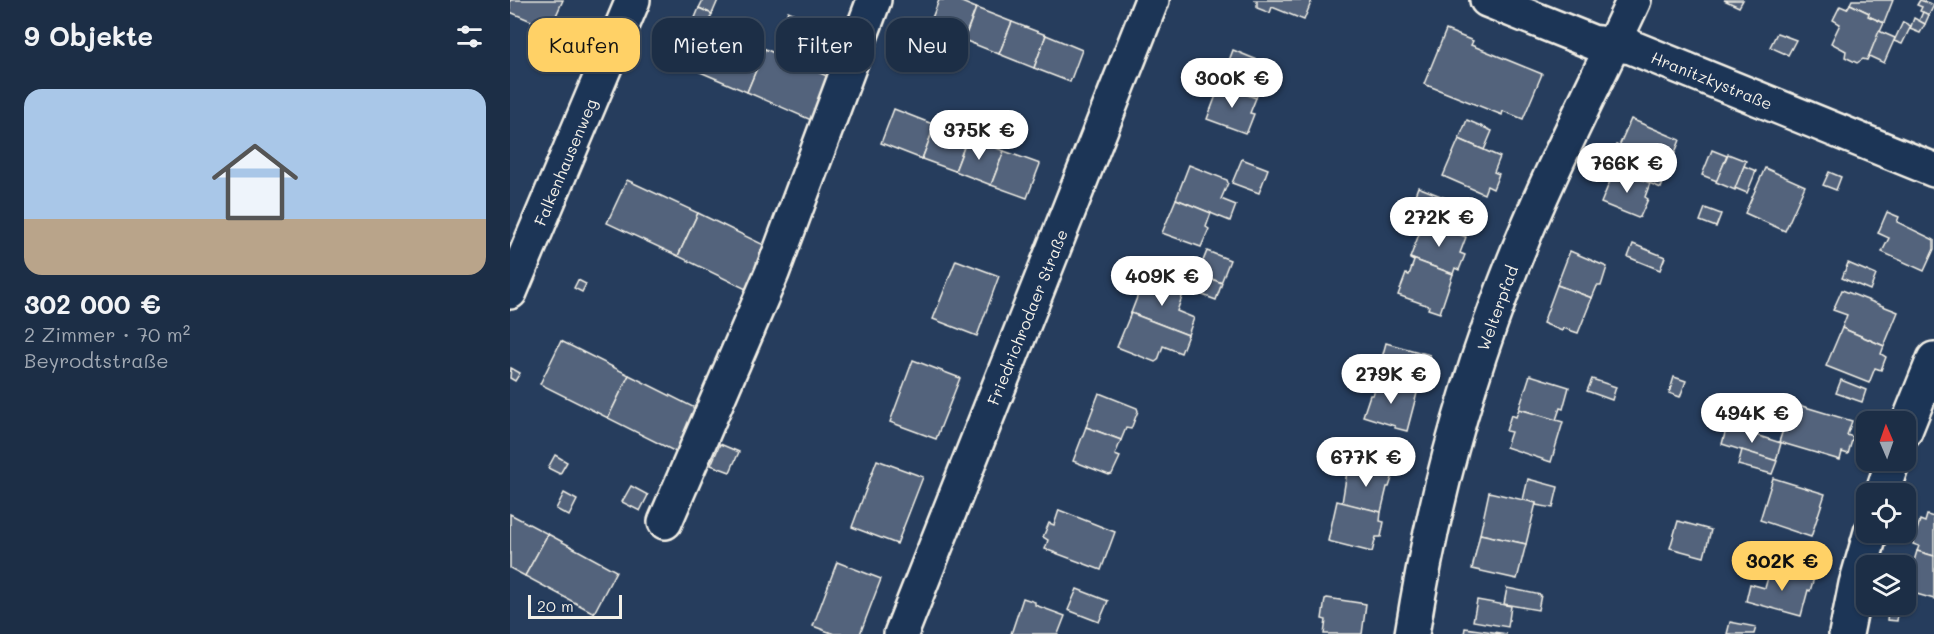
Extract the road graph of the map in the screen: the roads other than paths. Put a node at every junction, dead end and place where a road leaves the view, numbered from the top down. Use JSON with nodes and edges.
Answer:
{"nodes":[{"id":1,"x":633,"y":0,"type":"edge"},
{"id":2,"x":874,"y":0,"type":"edge"},
{"id":3,"x":1152,"y":0,"type":"edge"},
{"id":4,"x":1487,"y":0,"type":"edge"},
{"id":5,"x":1634,"y":0,"type":"edge"},
{"id":6,"x":1614,"y":45,"type":"junction"},
{"id":7,"x":1934,"y":171,"type":"edge"},
{"id":8,"x":510,"y":292,"type":"edge"},
{"id":9,"x":1934,"y":359,"type":"edge"},
{"id":10,"x":1913,"y":411,"type":"edge"},
{"id":11,"x":665,"y":522,"type":"dead end"},
{"id":12,"x":1868,"y":543,"type":"edge"},
{"id":13,"x":901,"y":634,"type":"edge"},
{"id":14,"x":1412,"y":634,"type":"edge"},
{"id":15,"x":1846,"y":634,"type":"edge"}],
"edges":[{"from":1,"to":8,"type":"street","name":"Falkenhausenweg"},
{"from":2,"to":11,"type":"street"},
{"from":3,"to":13,"type":"street","name":"Friedrichrodaer Straße"},
{"from":4,"to":6,"type":"street","name":"Hranitzkystraße"},
{"from":5,"to":6,"type":"street","name":"Welterpfad"},
{"from":6,"to":7,"type":"street","name":"Hranitzkystraße"},
{"from":6,"to":14,"type":"street","name":"Welterpfad"},
{"from":9,"to":10,"type":"street"},
{"from":12,"to":15,"type":"street"}]}
